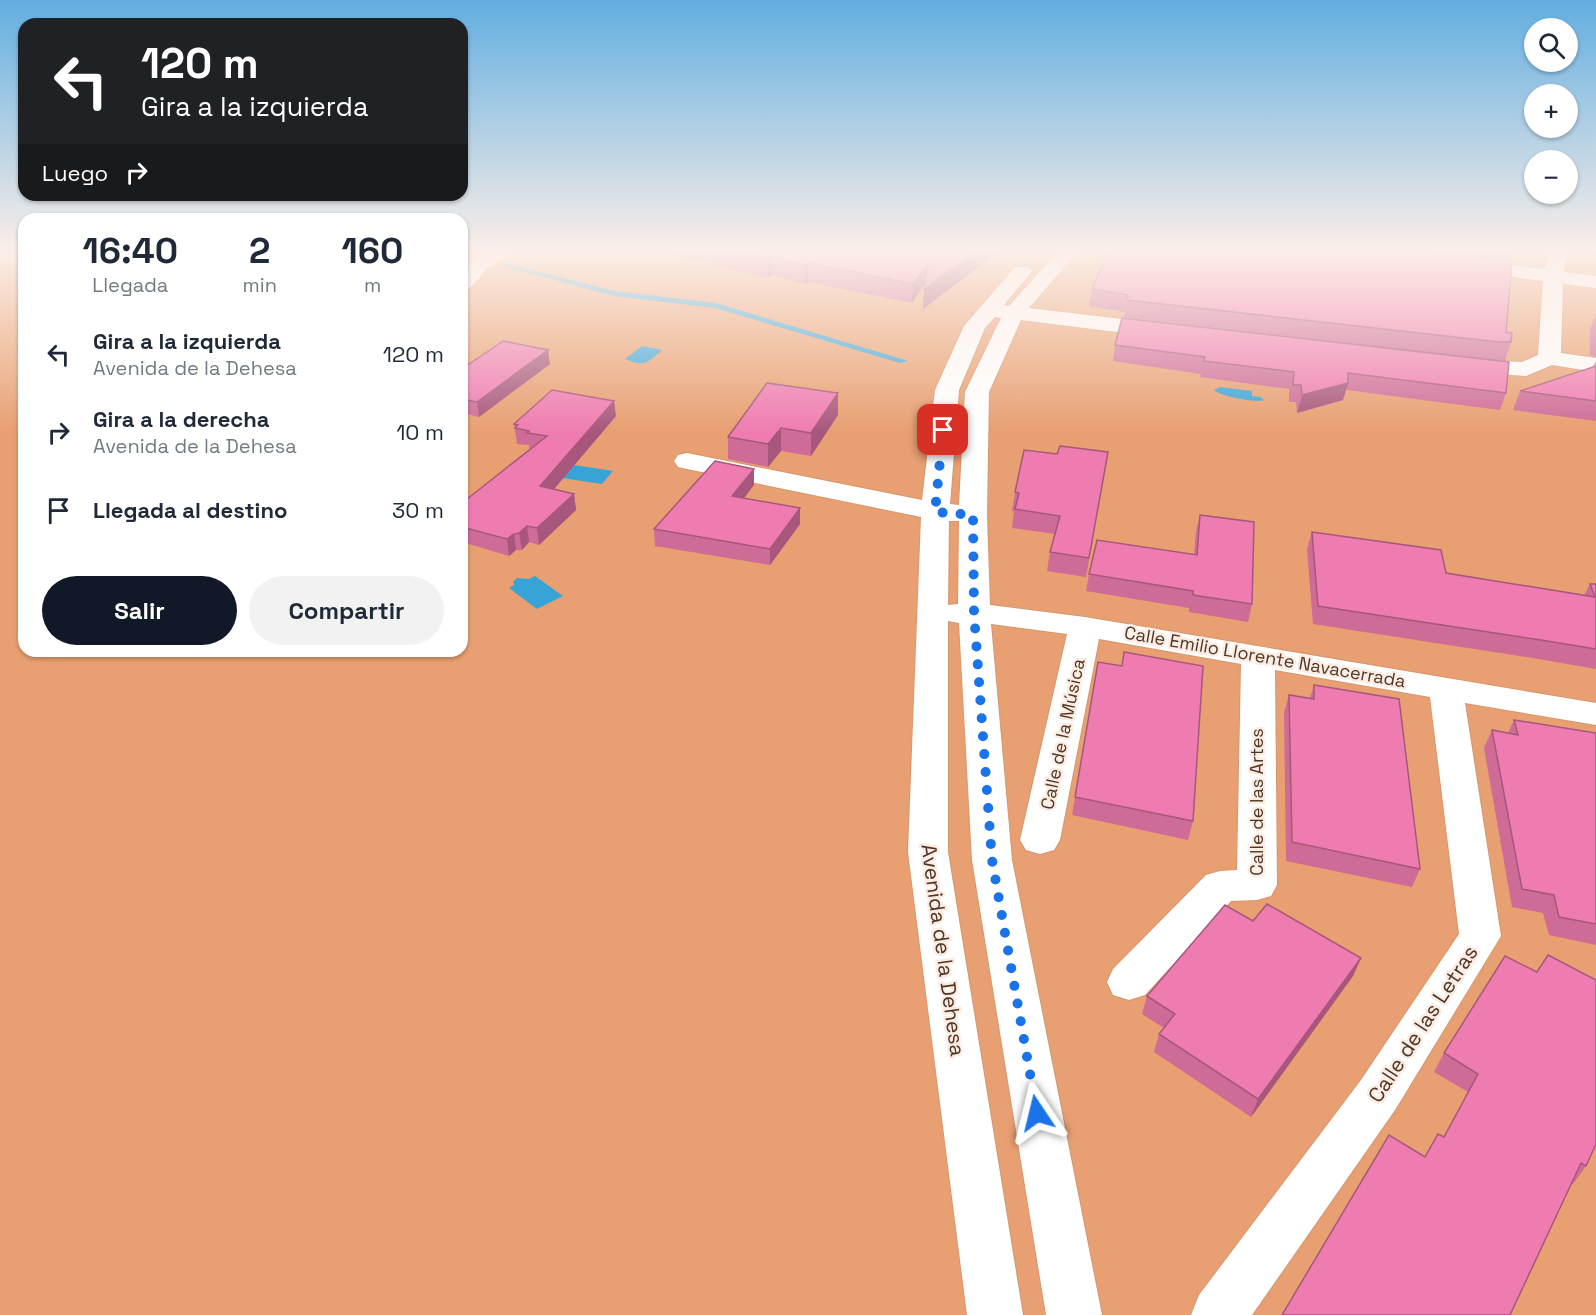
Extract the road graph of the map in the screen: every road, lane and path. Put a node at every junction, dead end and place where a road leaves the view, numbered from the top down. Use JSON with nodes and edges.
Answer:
{"nodes":[{"id":1,"x":1551,"y":310,"type":"edge"},
{"id":2,"x":1001,"y":311,"type":"junction"},
{"id":3,"x":1186,"y":333,"type":"edge"},
{"id":4,"x":1549,"y":358,"type":"junction"},
{"id":5,"x":1445,"y":364,"type":"edge"},
{"id":6,"x":1596,"y":365,"type":"edge"},
{"id":7,"x":687,"y":461,"type":"dead end"},
{"id":8,"x":935,"y":512,"type":"junction"},
{"id":9,"x":973,"y":515,"type":"junction"},
{"id":10,"x":932,"y":612,"type":"junction"},
{"id":11,"x":974,"y":613,"type":"junction"},
{"id":12,"x":1085,"y":627,"type":"junction"},
{"id":13,"x":1258,"y":657,"type":"junction"},
{"id":14,"x":1446,"y":688,"type":"junction"},
{"id":15,"x":1596,"y":714,"type":"edge"},
{"id":16,"x":1040,"y":840,"type":"dead end"},
{"id":17,"x":1129,"y":982,"type":"dead end"},
{"id":18,"x":995,"y":1315,"type":"edge"},
{"id":19,"x":1074,"y":1315,"type":"edge"},
{"id":20,"x":1219,"y":1315,"type":"edge"}],
"edges":[{"from":1,"to":4,"type":"street"},
{"from":2,"to":3,"type":"street"},
{"from":2,"to":8,"type":"street","name":"Avenida de la Dehesa"},
{"from":2,"to":9,"type":"street","name":"Avenida de la Dehesa"},
{"from":4,"to":5,"type":"street"},
{"from":4,"to":6,"type":"street"},
{"from":7,"to":8,"type":"street"},
{"from":8,"to":9,"type":"street"},
{"from":8,"to":10,"type":"street","name":"Avenida de la Dehesa"},
{"from":9,"to":11,"type":"street","name":"Avenida de la Dehesa"},
{"from":10,"to":11,"type":"street","name":"Calle Emilio Llorente Navacerrada"},
{"from":10,"to":18,"type":"street","name":"Avenida de la Dehesa"},
{"from":11,"to":12,"type":"street","name":"Calle Emilio Llorente Navacerrada"},
{"from":11,"to":19,"type":"street","name":"Avenida de la Dehesa"},
{"from":12,"to":13,"type":"street","name":"Calle Emilio Llorente Navacerrada"},
{"from":12,"to":16,"type":"street","name":"Calle de la Música"},
{"from":13,"to":14,"type":"street","name":"Calle Emilio Llorente Navacerrada"},
{"from":13,"to":17,"type":"street","name":"Calle de las Artes"},
{"from":14,"to":15,"type":"street","name":"Calle Emilio Llorente Navacerrada"},
{"from":14,"to":20,"type":"street","name":"Calle de las Letras"}]}
